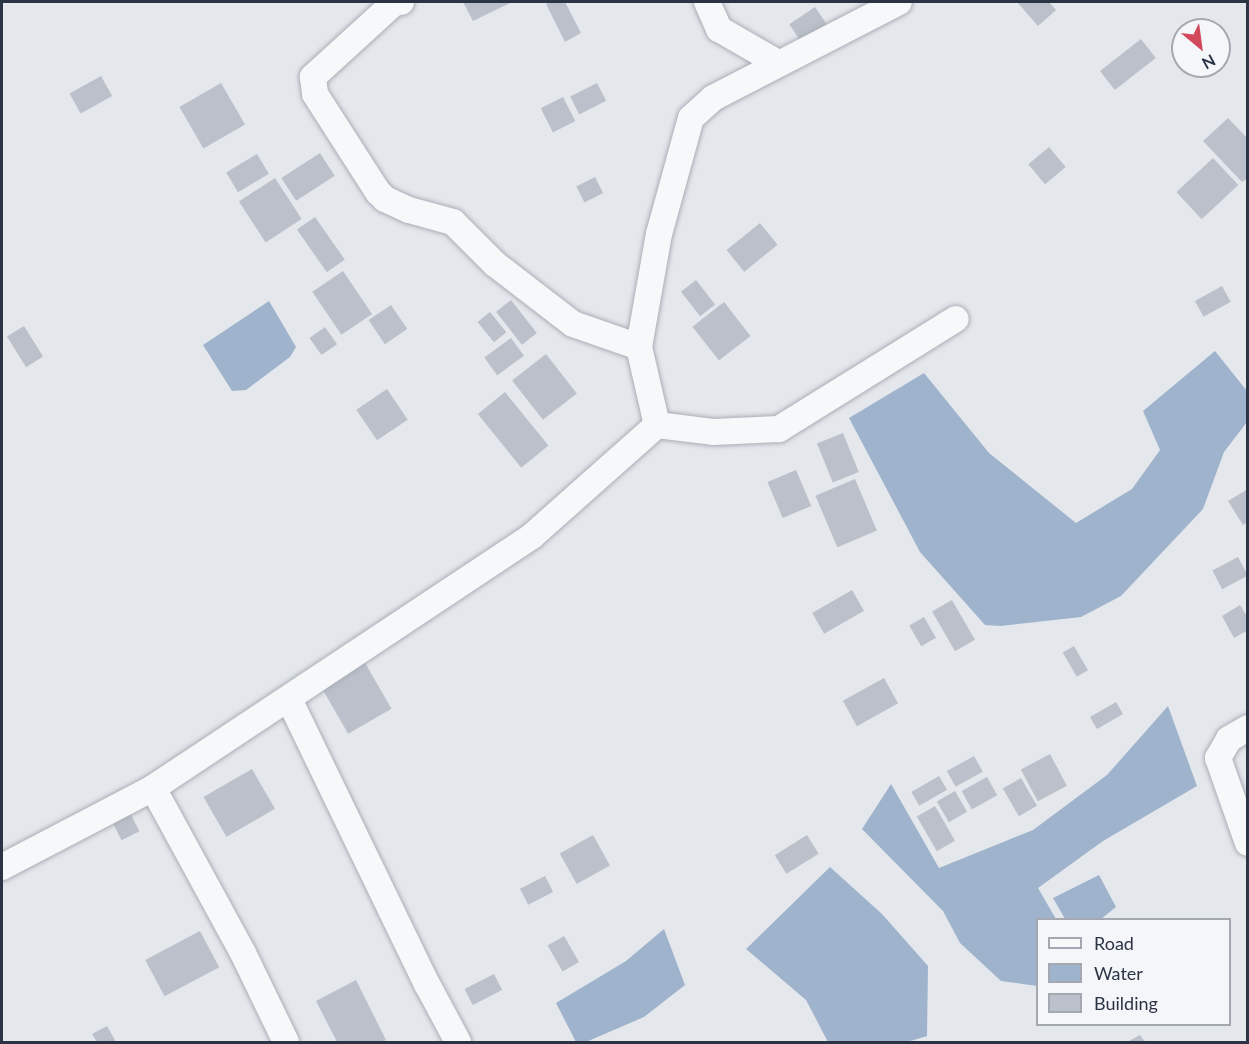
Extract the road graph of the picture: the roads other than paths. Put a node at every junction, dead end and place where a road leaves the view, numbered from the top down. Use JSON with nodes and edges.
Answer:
{"nodes":[{"id":1,"x":401,"y":2,"type":"edge"},
{"id":2,"x":707,"y":2,"type":"edge"},
{"id":3,"x":899,"y":2,"type":"edge"},
{"id":4,"x":778,"y":63,"type":"junction"},
{"id":5,"x":956,"y":320,"type":"dead end"},
{"id":6,"x":639,"y":347,"type":"junction"},
{"id":7,"x":657,"y":425,"type":"junction"},
{"id":8,"x":289,"y":699,"type":"junction"},
{"id":9,"x":1248,"y":728,"type":"edge"},
{"id":10,"x":153,"y":788,"type":"junction"},
{"id":11,"x":1248,"y":843,"type":"edge"},
{"id":12,"x":2,"y":867,"type":"edge"},
{"id":13,"x":286,"y":1042,"type":"edge"},
{"id":14,"x":458,"y":1042,"type":"edge"}],
"edges":[{"from":1,"to":6,"type":"street"},
{"from":2,"to":4,"type":"street"},
{"from":3,"to":4,"type":"street"},
{"from":4,"to":6,"type":"street"},
{"from":5,"to":7,"type":"street"},
{"from":6,"to":7,"type":"street"},
{"from":7,"to":8,"type":"street"},
{"from":8,"to":10,"type":"street"},
{"from":8,"to":14,"type":"street"},
{"from":9,"to":11,"type":"street"},
{"from":10,"to":12,"type":"street"},
{"from":10,"to":13,"type":"street"}]}
